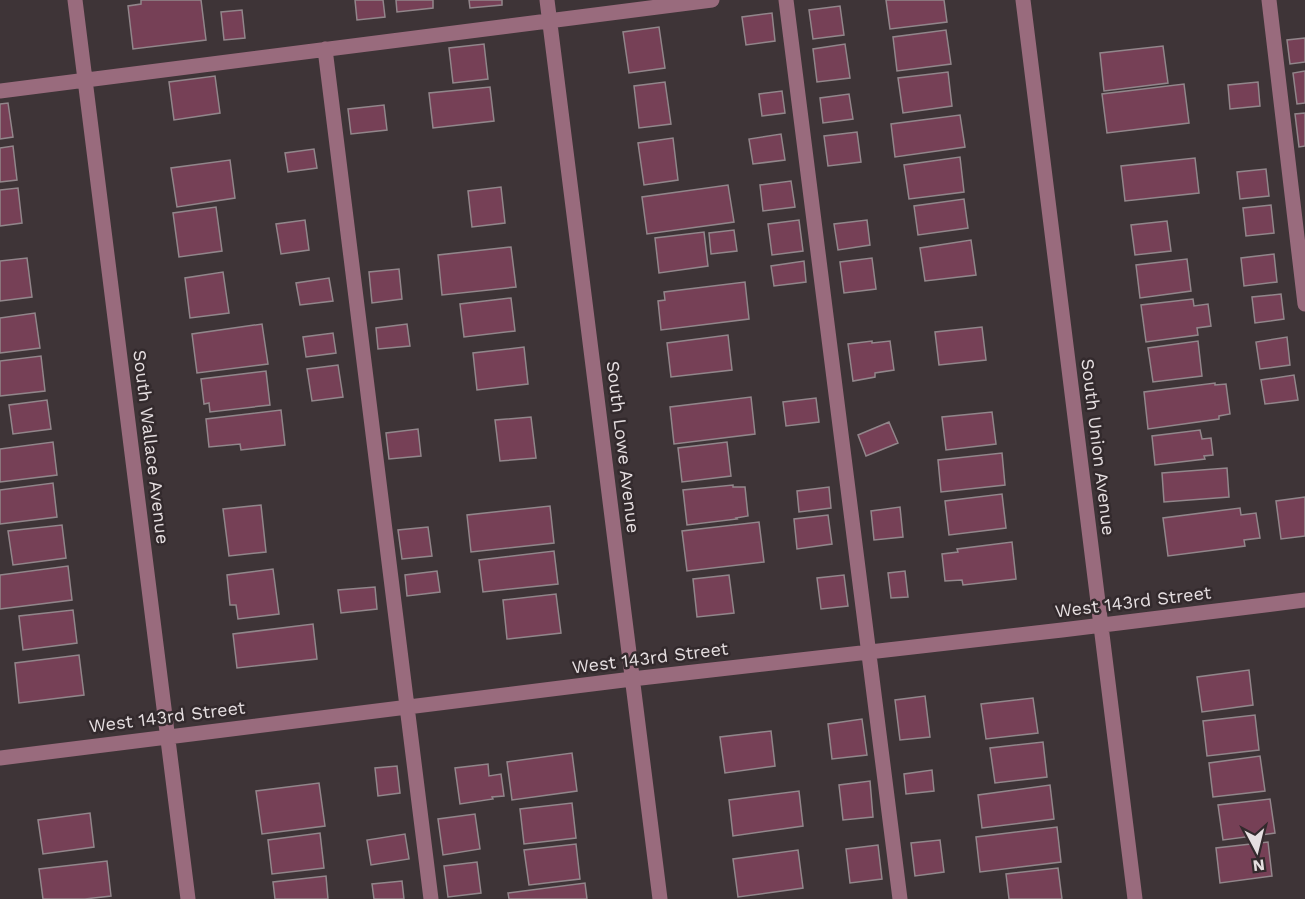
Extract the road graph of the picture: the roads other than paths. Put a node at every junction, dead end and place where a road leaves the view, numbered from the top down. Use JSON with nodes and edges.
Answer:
{"nodes":[{"id":1,"x":75,"y":0,"type":"edge"},
{"id":2,"x":547,"y":0,"type":"edge"},
{"id":3,"x":712,"y":0,"type":"edge"},
{"id":4,"x":786,"y":0,"type":"edge"},
{"id":5,"x":1023,"y":0,"type":"edge"},
{"id":6,"x":1269,"y":0,"type":"edge"},
{"id":7,"x":550,"y":21,"type":"junction"},
{"id":8,"x":325,"y":49,"type":"junction"},
{"id":9,"x":86,"y":80,"type":"junction"},
{"id":10,"x":0,"y":91,"type":"edge"},
{"id":11,"x":1305,"y":304,"type":"edge"},
{"id":12,"x":1305,"y":600,"type":"edge"},
{"id":13,"x":1101,"y":625,"type":"junction"},
{"id":14,"x":869,"y":652,"type":"junction"},
{"id":15,"x":632,"y":679,"type":"junction"},
{"id":16,"x":407,"y":707,"type":"junction"},
{"id":17,"x":168,"y":736,"type":"junction"},
{"id":18,"x":0,"y":758,"type":"edge"},
{"id":19,"x":188,"y":899,"type":"edge"},
{"id":20,"x":431,"y":899,"type":"edge"},
{"id":21,"x":660,"y":899,"type":"edge"},
{"id":22,"x":900,"y":899,"type":"edge"},
{"id":23,"x":1135,"y":899,"type":"edge"}],
"edges":[{"from":1,"to":9,"type":"street","name":"South Wallace Avenue"},
{"from":2,"to":7,"type":"street","name":"South Lowe Avenue"},
{"from":3,"to":7,"type":"street"},
{"from":4,"to":14,"type":"street"},
{"from":5,"to":13,"type":"street","name":"South Union Avenue"},
{"from":6,"to":11,"type":"street"},
{"from":7,"to":8,"type":"street"},
{"from":7,"to":15,"type":"street","name":"South Lowe Avenue"},
{"from":8,"to":9,"type":"street"},
{"from":8,"to":16,"type":"street"},
{"from":9,"to":10,"type":"street"},
{"from":9,"to":17,"type":"street","name":"South Wallace Avenue"},
{"from":12,"to":13,"type":"street","name":"West 143rd Street"},
{"from":13,"to":14,"type":"street","name":"West 143rd Street"},
{"from":13,"to":23,"type":"street","name":"South Union Avenue"},
{"from":14,"to":15,"type":"street","name":"West 143rd Street"},
{"from":14,"to":22,"type":"street"},
{"from":15,"to":16,"type":"street","name":"West 143rd Street"},
{"from":15,"to":21,"type":"street","name":"South Lowe Avenue"},
{"from":16,"to":17,"type":"street","name":"West 143rd Street"},
{"from":16,"to":20,"type":"street"},
{"from":17,"to":18,"type":"street","name":"West 143rd Street"},
{"from":17,"to":19,"type":"street","name":"South Wallace Avenue"}]}
